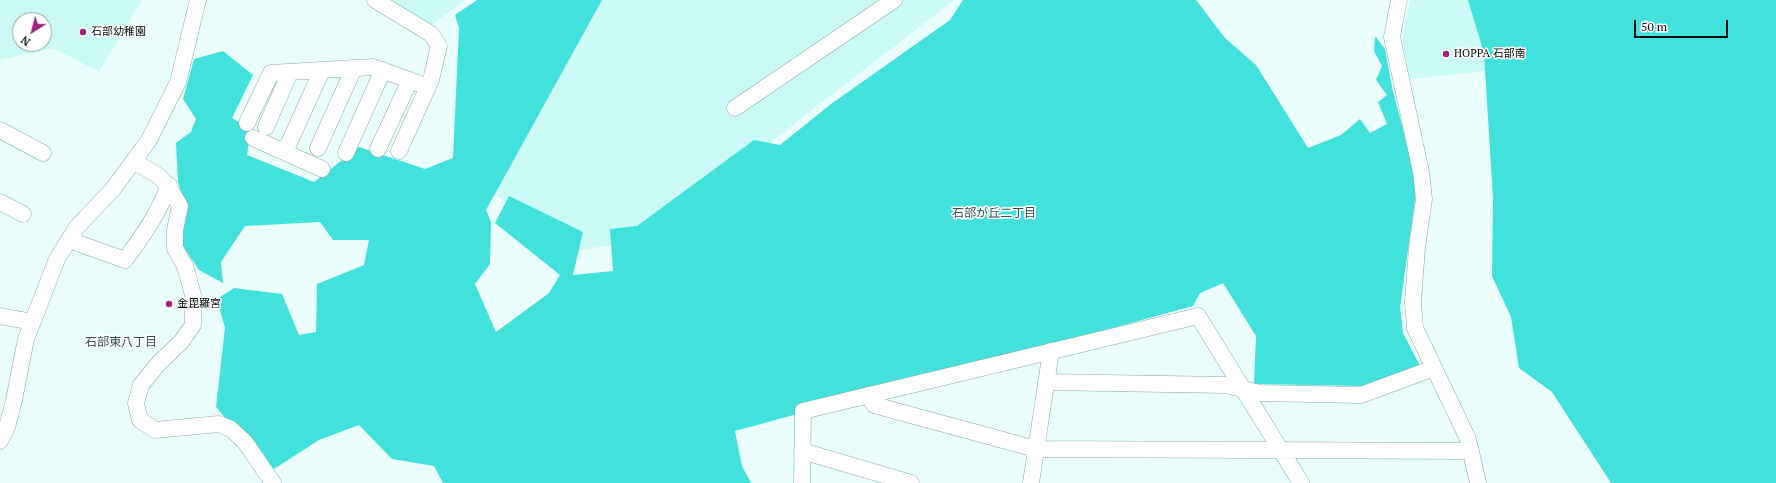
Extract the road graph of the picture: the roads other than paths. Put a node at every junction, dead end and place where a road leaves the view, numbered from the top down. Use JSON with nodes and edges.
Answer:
{"nodes":[{"id":1,"x":198,"y":0,"type":"edge"},
{"id":2,"x":375,"y":0,"type":"edge"},
{"id":3,"x":894,"y":0,"type":"edge"},
{"id":4,"x":1399,"y":0,"type":"edge"},
{"id":5,"x":398,"y":6,"type":"edge"},
{"id":6,"x":354,"y":68,"type":"junction"},
{"id":7,"x":322,"y":70,"type":"junction"},
{"id":8,"x":383,"y":70,"type":"junction"},
{"id":9,"x":290,"y":72,"type":"junction"},
{"id":10,"x":410,"y":80,"type":"junction"},
{"id":11,"x":428,"y":87,"type":"junction"},
{"id":12,"x":735,"y":108,"type":"dead end"},
{"id":13,"x":247,"y":122,"type":"dead end"},
{"id":14,"x":266,"y":127,"type":"dead end"},
{"id":15,"x":0,"y":130,"type":"edge"},
{"id":16,"x":253,"y":138,"type":"dead end"},
{"id":17,"x":318,"y":148,"type":"dead end"},
{"id":18,"x":378,"y":149,"type":"dead end"},
{"id":19,"x":399,"y":151,"type":"dead end"},
{"id":20,"x":285,"y":152,"type":"junction"},
{"id":21,"x":43,"y":153,"type":"dead end"},
{"id":22,"x":346,"y":153,"type":"dead end"},
{"id":23,"x":134,"y":162,"type":"junction"},
{"id":24,"x":322,"y":169,"type":"dead end"},
{"id":25,"x":168,"y":185,"type":"junction"},
{"id":26,"x":0,"y":202,"type":"edge"},
{"id":27,"x":23,"y":214,"type":"dead end"},
{"id":28,"x":68,"y":240,"type":"junction"},
{"id":29,"x":0,"y":316,"type":"edge"},
{"id":30,"x":33,"y":322,"type":"junction"},
{"id":31,"x":1052,"y":351,"type":"junction"},
{"id":32,"x":1434,"y":368,"type":"junction"},
{"id":33,"x":1046,"y":382,"type":"junction"},
{"id":34,"x":1243,"y":389,"type":"junction"},
{"id":35,"x":868,"y":395,"type":"junction"},
{"id":36,"x":0,"y":441,"type":"edge"},
{"id":37,"x":1036,"y":449,"type":"junction"},
{"id":38,"x":1281,"y":450,"type":"junction"},
{"id":39,"x":802,"y":451,"type":"junction"},
{"id":40,"x":1471,"y":451,"type":"junction"},
{"id":41,"x":273,"y":483,"type":"edge"},
{"id":42,"x":802,"y":483,"type":"edge"},
{"id":43,"x":911,"y":483,"type":"edge"},
{"id":44,"x":1031,"y":483,"type":"edge"},
{"id":45,"x":1301,"y":483,"type":"edge"},
{"id":46,"x":1478,"y":483,"type":"edge"}],
"edges":[{"from":1,"to":23,"type":"street"},
{"from":2,"to":5,"type":"street"},
{"from":3,"to":12,"type":"street"},
{"from":4,"to":32,"type":"street"},
{"from":5,"to":11,"type":"street"},
{"from":6,"to":7,"type":"street"},
{"from":6,"to":8,"type":"street"},
{"from":6,"to":17,"type":"street"},
{"from":7,"to":9,"type":"street"},
{"from":7,"to":20,"type":"street"},
{"from":8,"to":10,"type":"street"},
{"from":8,"to":22,"type":"street"},
{"from":9,"to":13,"type":"street"},
{"from":9,"to":14,"type":"street"},
{"from":10,"to":11,"type":"street"},
{"from":10,"to":18,"type":"street"},
{"from":11,"to":19,"type":"street"},
{"from":15,"to":21,"type":"street"},
{"from":16,"to":20,"type":"street"},
{"from":20,"to":24,"type":"street"},
{"from":23,"to":25,"type":"street"},
{"from":23,"to":28,"type":"street"},
{"from":25,"to":28,"type":"street"},
{"from":25,"to":41,"type":"street"},
{"from":26,"to":27,"type":"street"},
{"from":28,"to":30,"type":"street"},
{"from":29,"to":30,"type":"street"},
{"from":30,"to":36,"type":"street"},
{"from":31,"to":33,"type":"street"},
{"from":31,"to":34,"type":"street"},
{"from":31,"to":35,"type":"street"},
{"from":32,"to":34,"type":"street"},
{"from":32,"to":40,"type":"street"},
{"from":33,"to":34,"type":"street"},
{"from":33,"to":37,"type":"street"},
{"from":34,"to":38,"type":"street"},
{"from":35,"to":37,"type":"street"},
{"from":35,"to":39,"type":"street"},
{"from":37,"to":38,"type":"street"},
{"from":37,"to":44,"type":"street"},
{"from":38,"to":40,"type":"street"},
{"from":38,"to":45,"type":"street"},
{"from":39,"to":42,"type":"street"},
{"from":39,"to":43,"type":"street"},
{"from":40,"to":46,"type":"street"}]}
